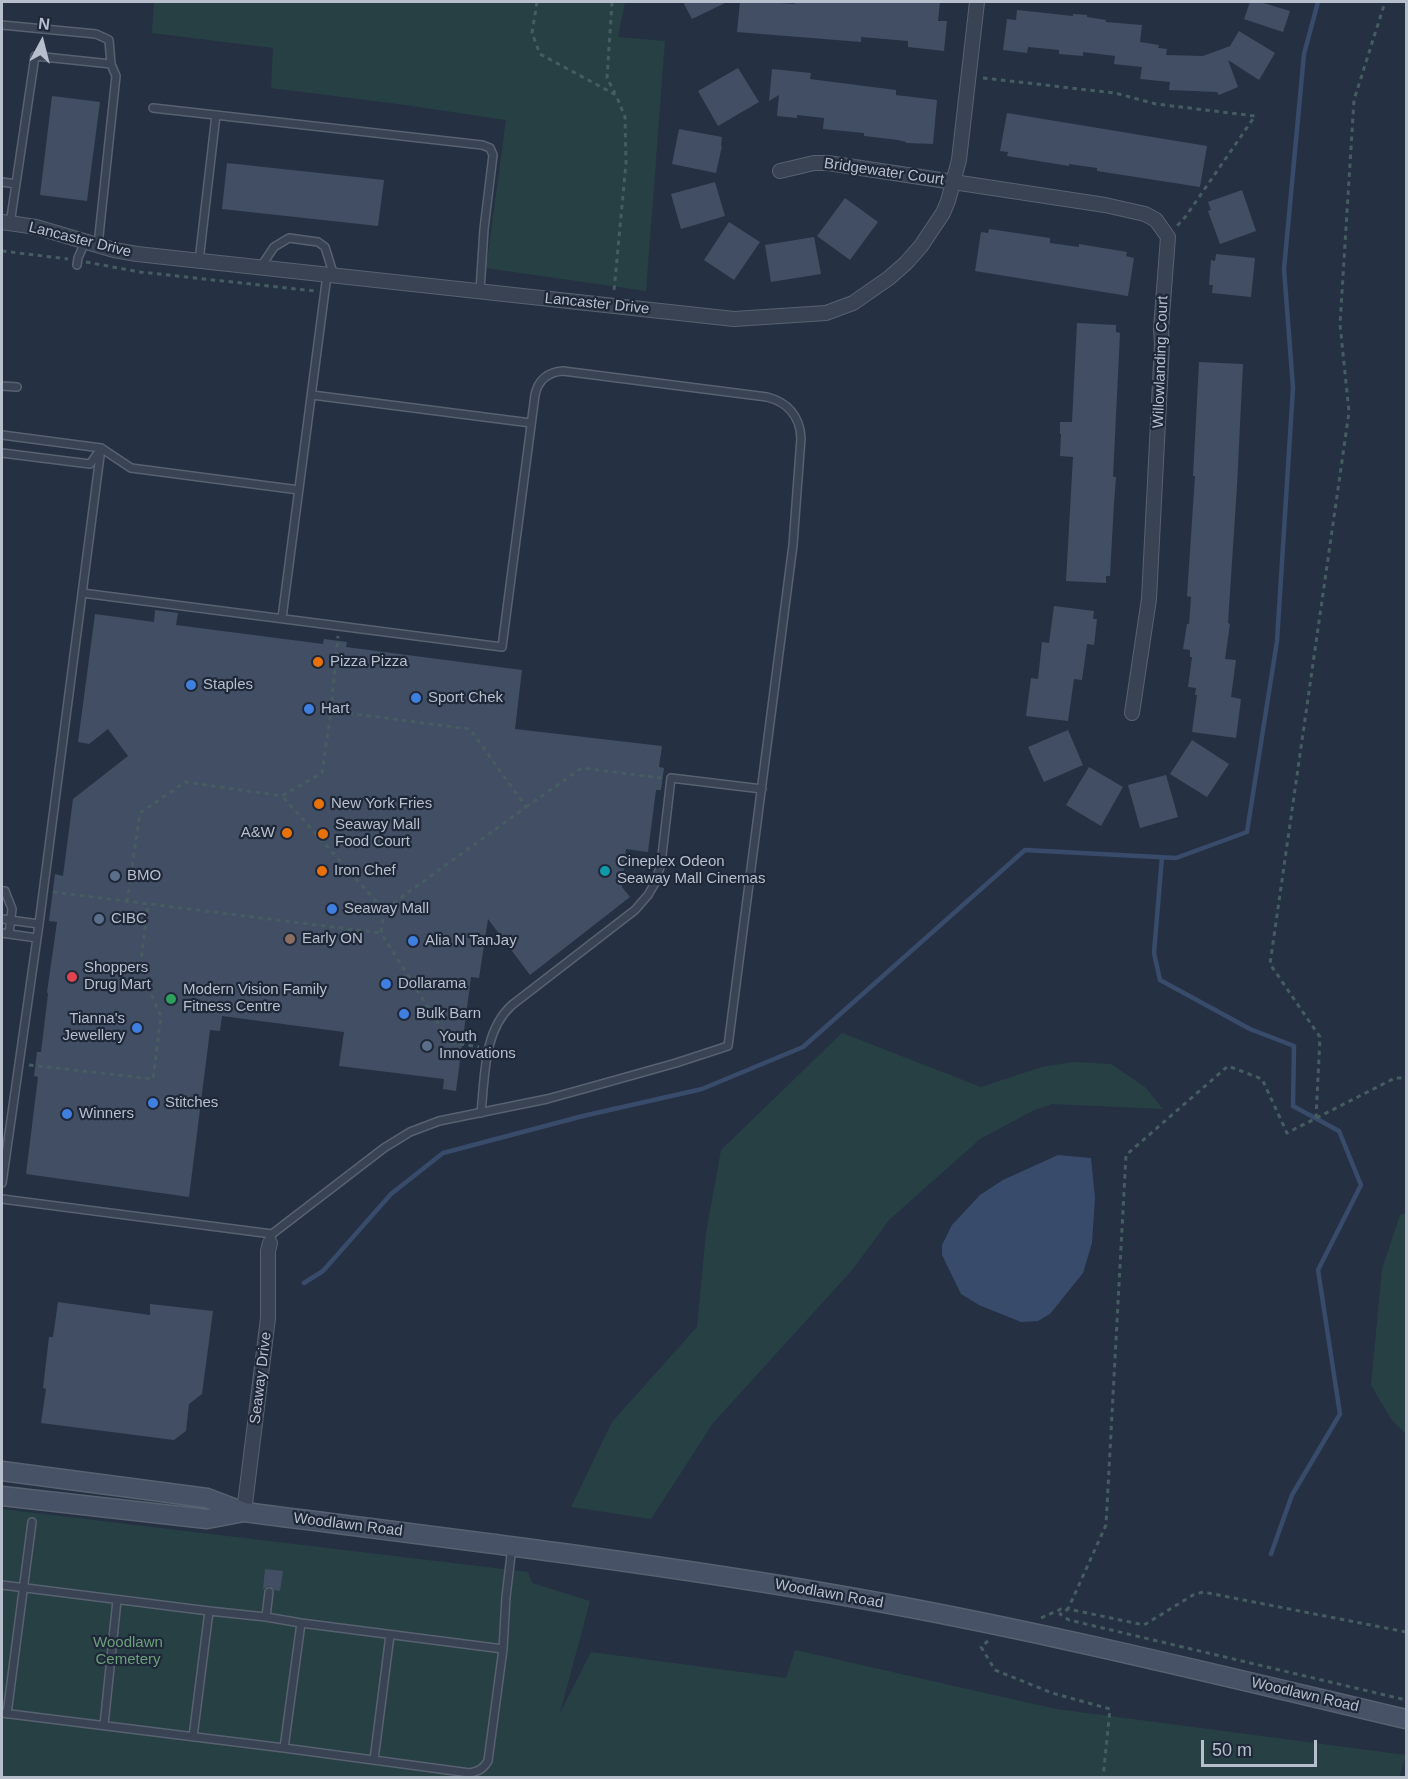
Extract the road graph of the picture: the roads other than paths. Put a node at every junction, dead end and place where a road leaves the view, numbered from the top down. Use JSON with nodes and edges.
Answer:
{"nodes":[{"id":1,"x":977,"y":2,"type":"edge"},
{"id":2,"x":2,"y":25,"type":"edge"},
{"id":3,"x":111,"y":64,"type":"junction"},
{"id":4,"x":153,"y":108,"type":"dead end"},
{"id":5,"x":216,"y":115,"type":"junction"},
{"id":6,"x":780,"y":171,"type":"dead end"},
{"id":7,"x":2,"y":182,"type":"edge"},
{"id":8,"x":953,"y":182,"type":"junction"},
{"id":9,"x":16,"y":184,"type":"junction"},
{"id":10,"x":6,"y":223,"type":"edge"},
{"id":11,"x":92,"y":244,"type":"junction"},
{"id":12,"x":199,"y":261,"type":"junction"},
{"id":13,"x":76,"y":265,"type":"dead end"},
{"id":14,"x":260,"y":268,"type":"junction"},
{"id":15,"x":330,"y":276,"type":"junction"},
{"id":16,"x":480,"y":291,"type":"junction"},
{"id":17,"x":2,"y":386,"type":"edge"},
{"id":18,"x":17,"y":387,"type":"dead end"},
{"id":19,"x":312,"y":394,"type":"junction"},
{"id":20,"x":531,"y":423,"type":"junction"},
{"id":21,"x":2,"y":435,"type":"edge"},
{"id":22,"x":101,"y":448,"type":"junction"},
{"id":23,"x":2,"y":453,"type":"edge"},
{"id":24,"x":299,"y":490,"type":"junction"},
{"id":25,"x":82,"y":593,"type":"junction"},
{"id":26,"x":282,"y":618,"type":"junction"},
{"id":27,"x":1132,"y":713,"type":"dead end"},
{"id":28,"x":762,"y":789,"type":"junction"},
{"id":29,"x":2,"y":891,"type":"edge"},
{"id":30,"x":2,"y":919,"type":"edge"},
{"id":31,"x":11,"y":921,"type":"junction"},
{"id":32,"x":39,"y":924,"type":"junction"},
{"id":33,"x":5,"y":934,"type":"edge"},
{"id":34,"x":37,"y":938,"type":"junction"},
{"id":35,"x":481,"y":1113,"type":"junction"},
{"id":36,"x":2,"y":1183,"type":"edge"},
{"id":37,"x":2,"y":1199,"type":"edge"},
{"id":38,"x":271,"y":1239,"type":"junction"},
{"id":39,"x":2,"y":1471,"type":"edge"},
{"id":40,"x":2,"y":1496,"type":"edge"},
{"id":41,"x":244,"y":1512,"type":"junction"},
{"id":42,"x":32,"y":1522,"type":"dead end"},
{"id":43,"x":512,"y":1547,"type":"junction"},
{"id":44,"x":2,"y":1585,"type":"edge"},
{"id":45,"x":23,"y":1588,"type":"junction"},
{"id":46,"x":269,"y":1592,"type":"dead end"},
{"id":47,"x":117,"y":1600,"type":"junction"},
{"id":48,"x":209,"y":1611,"type":"junction"},
{"id":49,"x":266,"y":1617,"type":"junction"},
{"id":50,"x":301,"y":1623,"type":"junction"},
{"id":51,"x":390,"y":1635,"type":"junction"},
{"id":52,"x":503,"y":1649,"type":"junction"},
{"id":53,"x":4,"y":1714,"type":"edge"},
{"id":54,"x":1407,"y":1719,"type":"edge"},
{"id":55,"x":104,"y":1725,"type":"junction"},
{"id":56,"x":193,"y":1737,"type":"junction"},
{"id":57,"x":284,"y":1748,"type":"junction"},
{"id":58,"x":374,"y":1760,"type":"junction"}],
"edges":[{"from":1,"to":8,"type":"street","name":"Lancaster Drive"},
{"from":2,"to":3,"type":"lane"},
{"from":3,"to":9,"type":"lane"},
{"from":3,"to":11,"type":"lane"},
{"from":4,"to":5,"type":"lane"},
{"from":5,"to":12,"type":"lane"},
{"from":5,"to":16,"type":"lane"},
{"from":6,"to":8,"type":"street","name":"Bridgewater Court"},
{"from":7,"to":9,"type":"lane"},
{"from":8,"to":16,"type":"street","name":"Lancaster Drive"},
{"from":8,"to":27,"type":"street","name":"Willowlanding Court"},
{"from":9,"to":10,"type":"lane"},
{"from":10,"to":11,"type":"street","name":"Lancaster Drive"},
{"from":11,"to":12,"type":"street","name":"Lancaster Drive"},
{"from":11,"to":13,"type":"lane"},
{"from":12,"to":14,"type":"street","name":"Lancaster Drive"},
{"from":14,"to":15,"type":"street","name":"Lancaster Drive"},
{"from":14,"to":15,"type":"lane"},
{"from":15,"to":16,"type":"street","name":"Lancaster Drive"},
{"from":15,"to":19,"type":"lane"},
{"from":17,"to":18,"type":"lane"},
{"from":19,"to":20,"type":"lane"},
{"from":19,"to":24,"type":"lane"},
{"from":20,"to":26,"type":"lane"},
{"from":20,"to":28,"type":"lane"},
{"from":21,"to":22,"type":"lane"},
{"from":22,"to":23,"type":"lane"},
{"from":22,"to":24,"type":"lane"},
{"from":22,"to":25,"type":"lane"},
{"from":24,"to":26,"type":"lane"},
{"from":25,"to":26,"type":"lane"},
{"from":25,"to":32,"type":"lane"},
{"from":28,"to":35,"type":"lane"},
{"from":28,"to":35,"type":"lane"},
{"from":29,"to":31,"type":"lane"},
{"from":30,"to":31,"type":"lane"},
{"from":31,"to":32,"type":"lane"},
{"from":31,"to":33,"type":"lane"},
{"from":32,"to":34,"type":"lane"},
{"from":33,"to":34,"type":"lane"},
{"from":34,"to":36,"type":"lane"},
{"from":35,"to":38,"type":"lane"},
{"from":37,"to":38,"type":"lane"},
{"from":38,"to":41,"type":"street","name":"Seaway Drive"},
{"from":39,"to":41,"type":"main road","name":"Woodlawn Road"},
{"from":40,"to":41,"type":"main road","name":"Woodlawn Road"},
{"from":41,"to":43,"type":"main road","name":"Woodlawn Road"},
{"from":42,"to":45,"type":"lane"},
{"from":43,"to":52,"type":"lane"},
{"from":43,"to":54,"type":"main road","name":"Woodlawn Road"},
{"from":44,"to":45,"type":"lane"},
{"from":45,"to":47,"type":"lane"},
{"from":45,"to":53,"type":"lane"},
{"from":46,"to":49,"type":"lane"},
{"from":47,"to":48,"type":"lane"},
{"from":47,"to":55,"type":"lane"},
{"from":48,"to":49,"type":"lane"},
{"from":48,"to":56,"type":"lane"},
{"from":49,"to":50,"type":"lane"},
{"from":50,"to":51,"type":"lane"},
{"from":50,"to":57,"type":"lane"},
{"from":51,"to":52,"type":"lane"},
{"from":51,"to":58,"type":"lane"},
{"from":52,"to":58,"type":"lane"},
{"from":53,"to":55,"type":"lane"},
{"from":55,"to":56,"type":"lane"},
{"from":56,"to":57,"type":"lane"},
{"from":57,"to":58,"type":"lane"}]}
